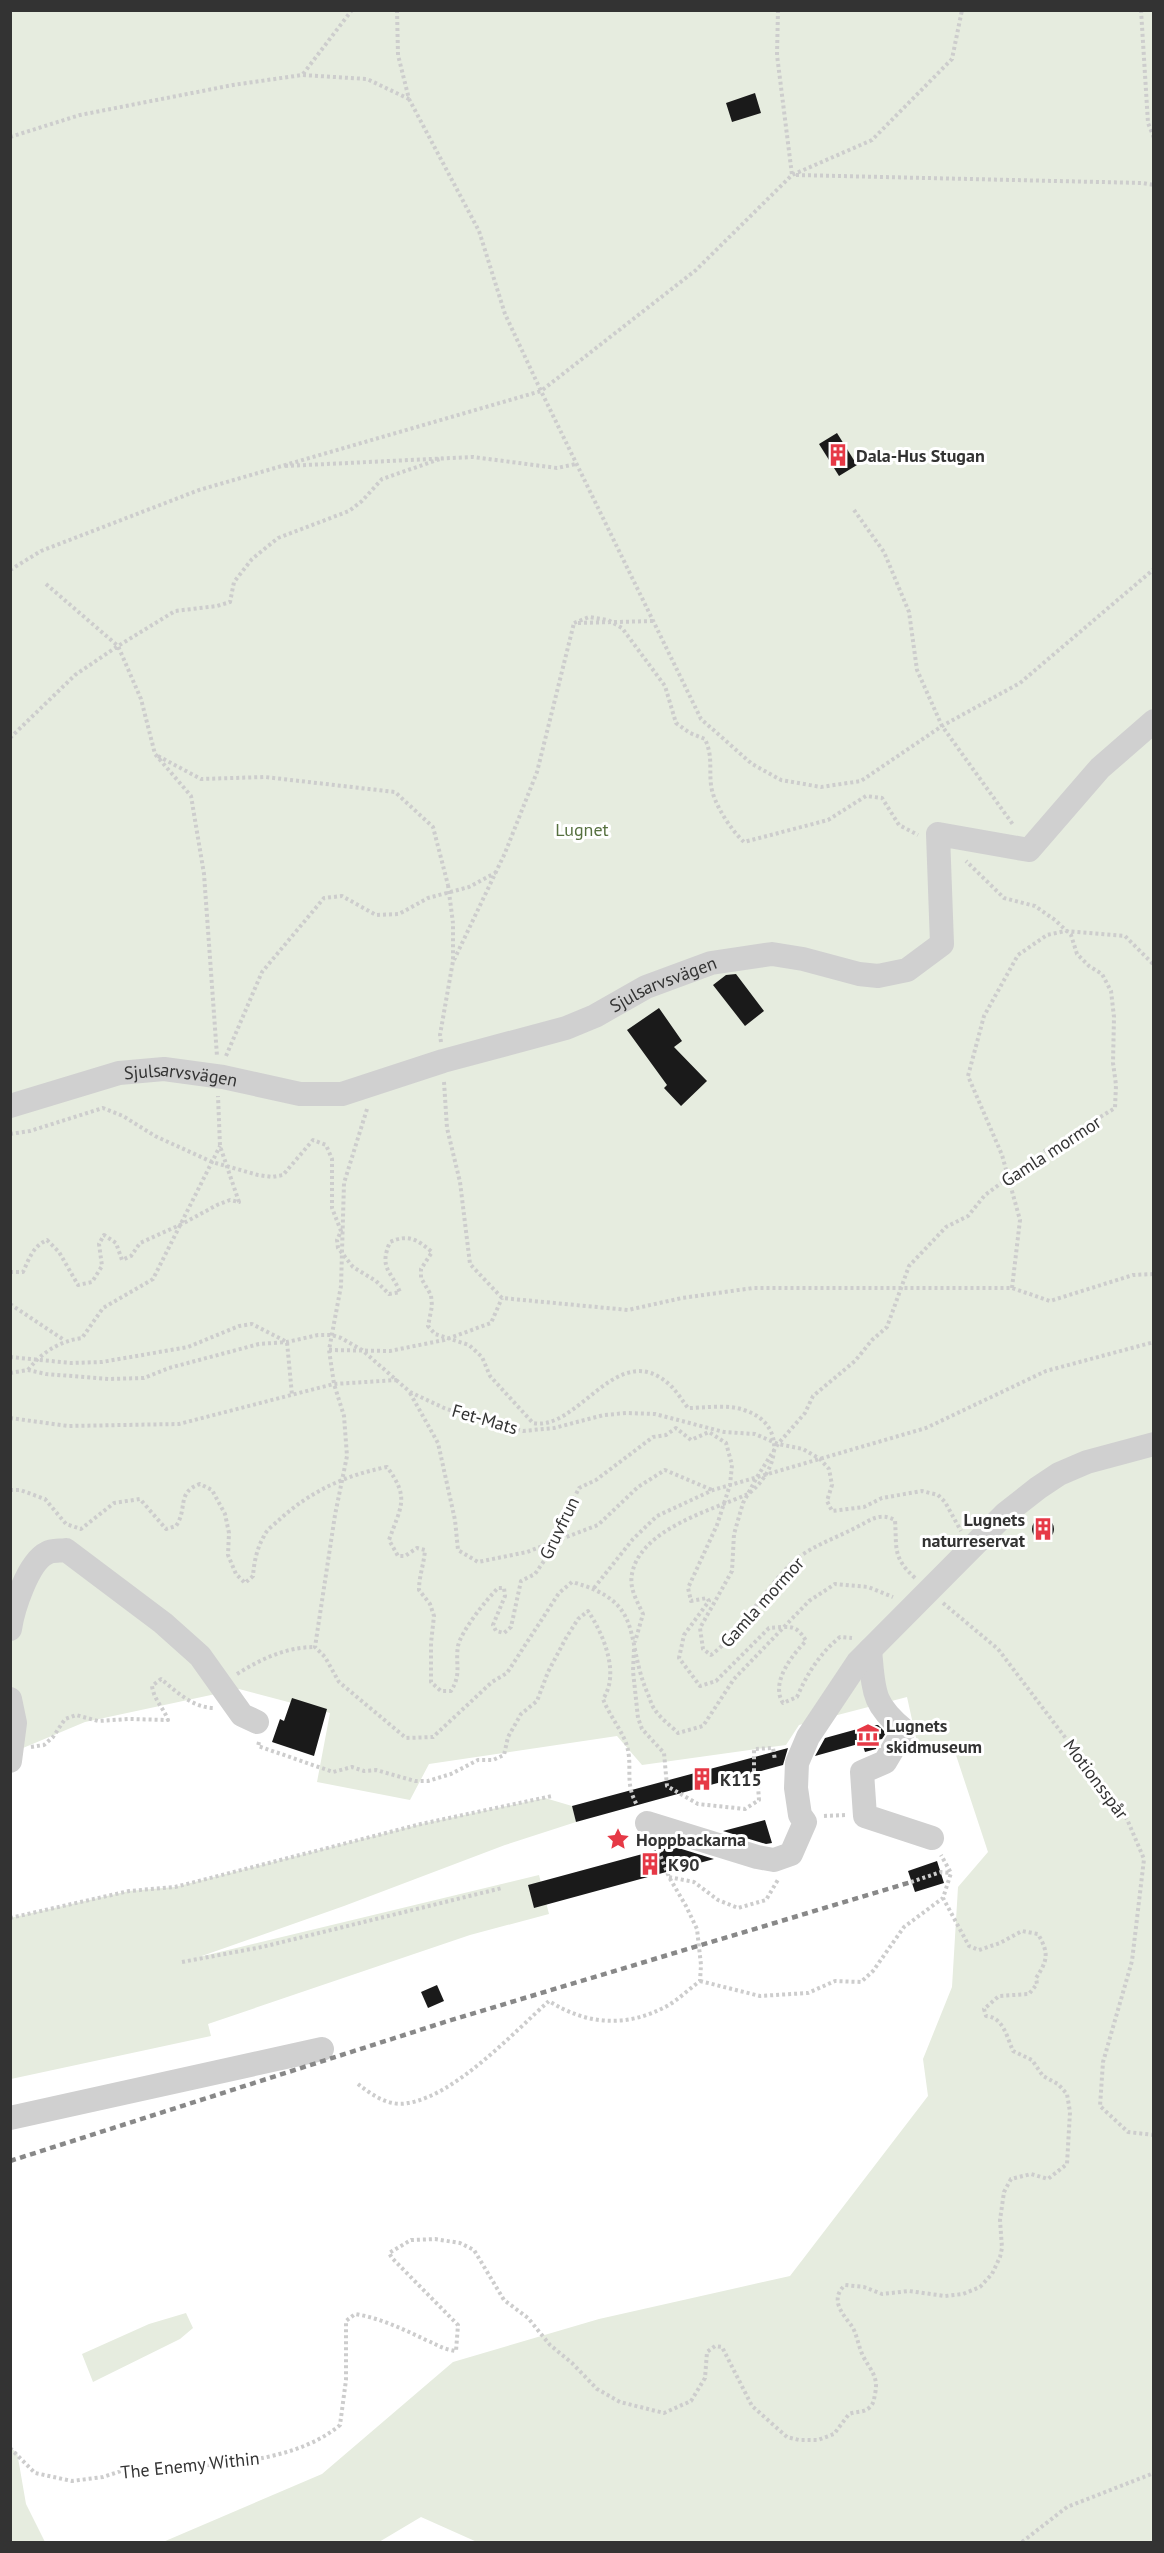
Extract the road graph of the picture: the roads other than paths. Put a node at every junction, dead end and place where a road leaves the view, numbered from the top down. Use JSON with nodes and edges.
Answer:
{"nodes":[{"id":1,"x":1154,"y":721,"type":"edge"},
{"id":2,"x":10,"y":1106,"type":"edge"},
{"id":3,"x":1154,"y":1444,"type":"edge"},
{"id":4,"x":10,"y":1629,"type":"edge"},
{"id":5,"x":870,"y":1650,"type":"junction"},
{"id":6,"x":10,"y":1699,"type":"edge"},
{"id":7,"x":257,"y":1722,"type":"road end"},
{"id":8,"x":12,"y":1753,"type":"edge"},
{"id":9,"x":647,"y":1823,"type":"road end"},
{"id":10,"x":932,"y":1839,"type":"road end"},
{"id":11,"x":322,"y":2049,"type":"dead end"},
{"id":12,"x":10,"y":2118,"type":"edge"}],
"edges":[{"from":1,"to":2,"type":"street","name":"Sjulsarvsvägen"},
{"from":3,"to":5,"type":"street"},
{"from":4,"to":7,"type":"street"},
{"from":5,"to":9,"type":"street"},
{"from":5,"to":10,"type":"street"},
{"from":6,"to":8,"type":"street"},
{"from":11,"to":12,"type":"street"}]}
